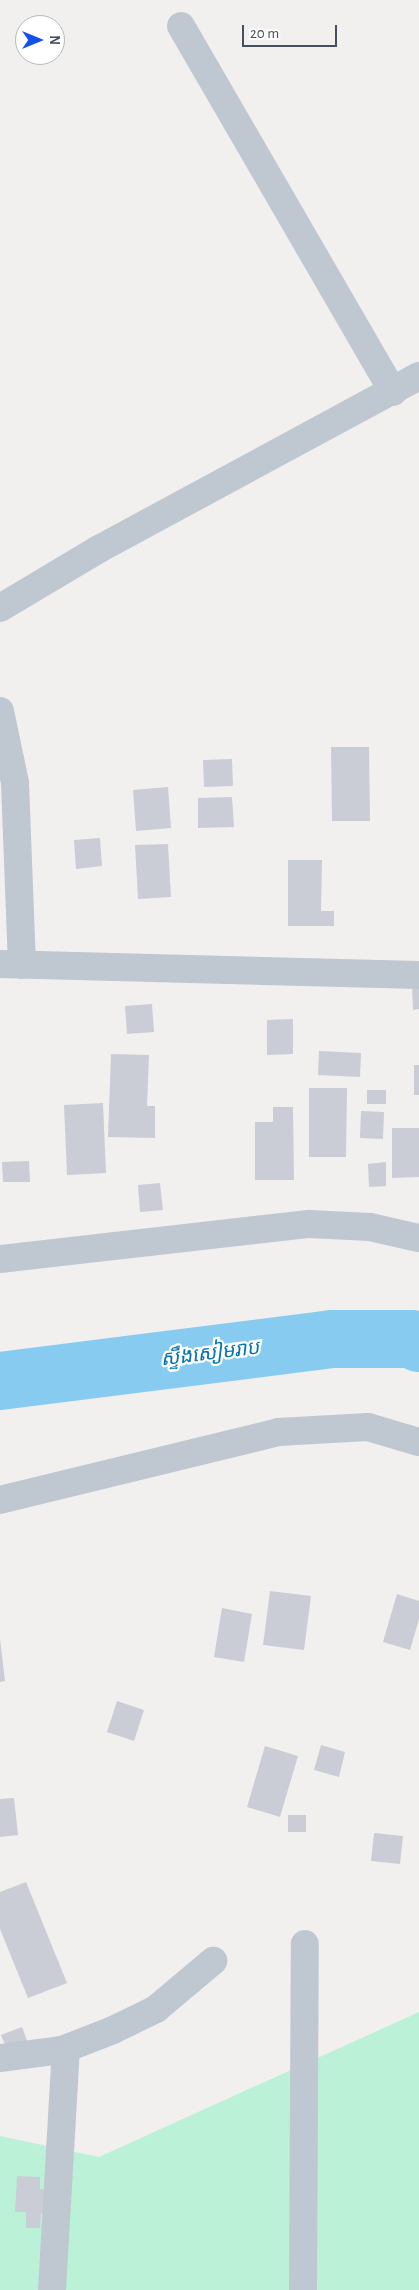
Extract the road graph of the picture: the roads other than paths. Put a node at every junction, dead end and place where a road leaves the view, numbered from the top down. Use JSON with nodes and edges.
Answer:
{"nodes":[{"id":1,"x":182,"y":26,"type":"dead end"},
{"id":2,"x":419,"y":376,"type":"edge"},
{"id":3,"x":393,"y":392,"type":"junction"},
{"id":4,"x":0,"y":608,"type":"edge"},
{"id":5,"x":0,"y":711,"type":"edge"},
{"id":6,"x":11,"y":964,"type":"edge"},
{"id":7,"x":419,"y":975,"type":"edge"},
{"id":8,"x":419,"y":1238,"type":"edge"},
{"id":9,"x":0,"y":1259,"type":"edge"},
{"id":10,"x":419,"y":1442,"type":"edge"},
{"id":11,"x":0,"y":1500,"type":"edge"},
{"id":12,"x":305,"y":1944,"type":"dead end"},
{"id":13,"x":213,"y":1961,"type":"dead end"},
{"id":14,"x":66,"y":2048,"type":"junction"},
{"id":15,"x":0,"y":2058,"type":"edge"},
{"id":16,"x":52,"y":2290,"type":"edge"},
{"id":17,"x":303,"y":2290,"type":"edge"}],
"edges":[{"from":1,"to":3,"type":"street"},
{"from":2,"to":3,"type":"street"},
{"from":3,"to":4,"type":"street"},
{"from":5,"to":6,"type":"street"},
{"from":6,"to":7,"type":"street"},
{"from":8,"to":9,"type":"street"},
{"from":10,"to":11,"type":"street"},
{"from":12,"to":17,"type":"street"},
{"from":13,"to":14,"type":"street"},
{"from":14,"to":15,"type":"street"},
{"from":14,"to":16,"type":"street"}]}
